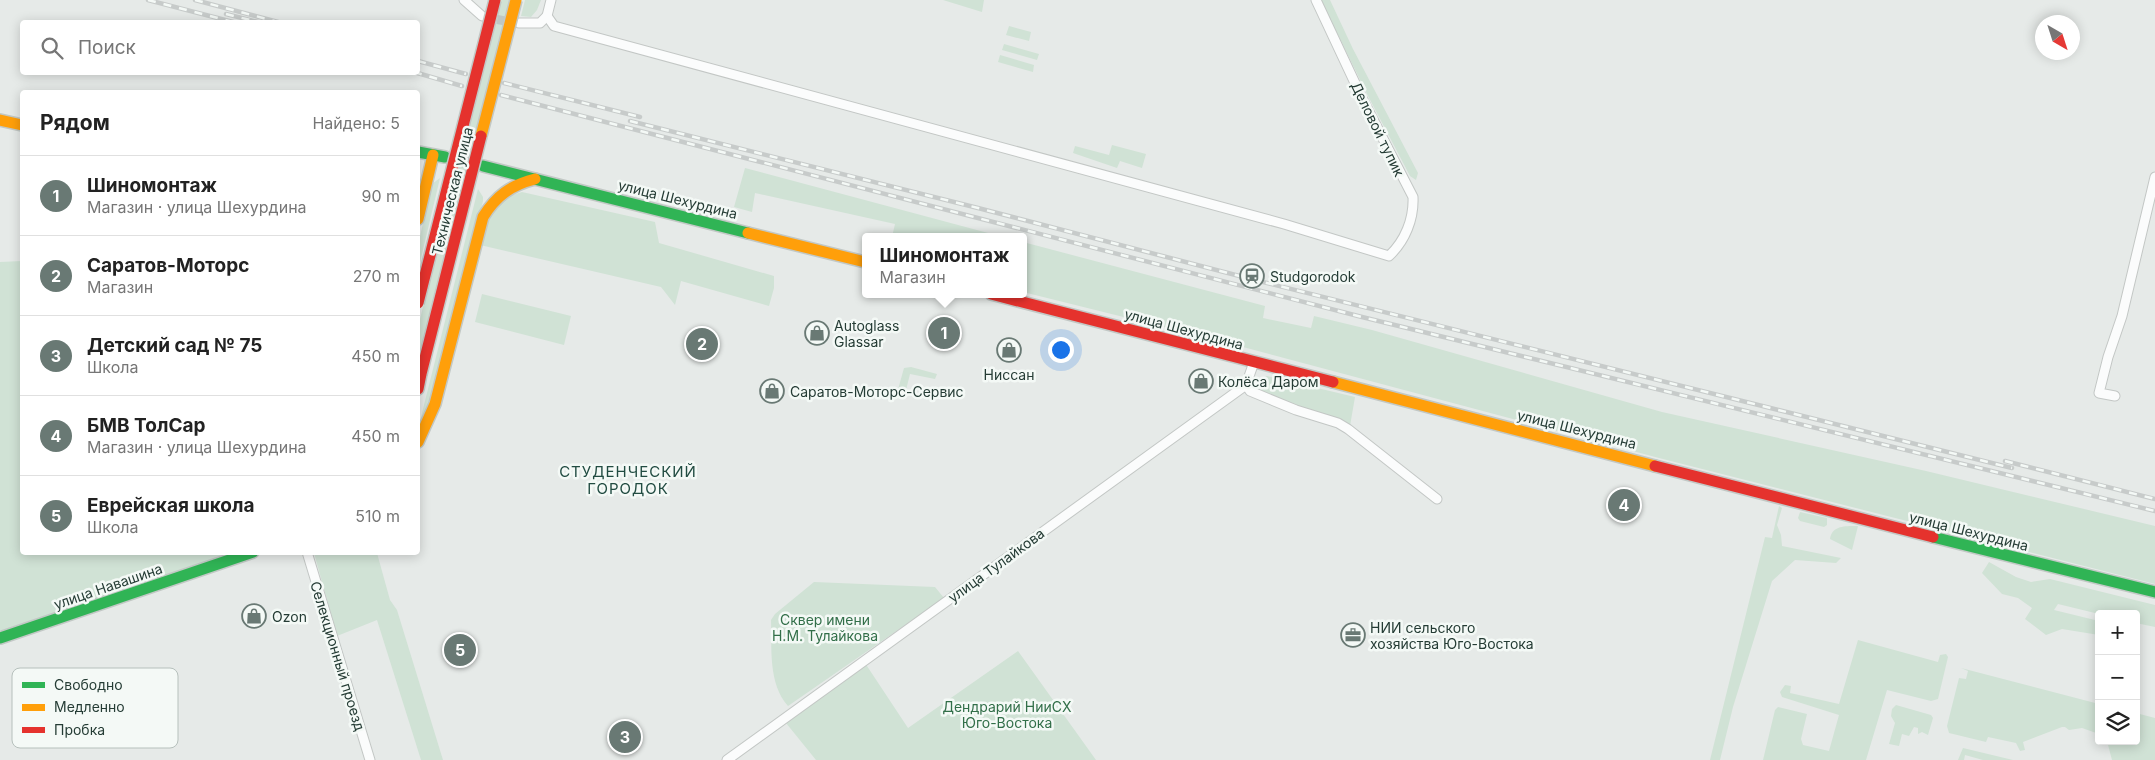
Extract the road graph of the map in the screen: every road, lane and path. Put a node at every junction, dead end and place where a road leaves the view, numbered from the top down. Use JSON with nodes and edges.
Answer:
{"nodes":[{"id":1,"x":464,"y":0,"type":"edge"},
{"id":2,"x":494,"y":0,"type":"edge"},
{"id":3,"x":516,"y":0,"type":"edge"},
{"id":4,"x":551,"y":0,"type":"edge"},
{"id":5,"x":1316,"y":0,"type":"edge"},
{"id":6,"x":482,"y":16,"type":"tunnel mouth"},
{"id":7,"x":548,"y":16,"type":"junction"},
{"id":8,"x":519,"y":23,"type":"tunnel mouth"},
{"id":9,"x":0,"y":120,"type":"edge"},
{"id":10,"x":20,"y":125,"type":"edge"},
{"id":11,"x":420,"y":152,"type":"edge"},
{"id":12,"x":433,"y":155,"type":"junction"},
{"id":13,"x":445,"y":157,"type":"tunnel mouth"},
{"id":14,"x":483,"y":166,"type":"tunnel mouth"},
{"id":15,"x":2155,"y":177,"type":"edge"},
{"id":16,"x":535,"y":179,"type":"junction"},
{"id":17,"x":420,"y":210,"type":"edge"},
{"id":18,"x":862,"y":261,"type":"edge"},
{"id":19,"x":420,"y":295,"type":"edge"},
{"id":20,"x":1006,"y":298,"type":"edge"},
{"id":21,"x":1254,"y":362,"type":"junction"},
{"id":22,"x":420,"y":379,"type":"edge"},
{"id":23,"x":1246,"y":386,"type":"junction"},
{"id":24,"x":2115,"y":396,"type":"dead end"},
{"id":25,"x":420,"y":438,"type":"edge"},
{"id":26,"x":1437,"y":499,"type":"dead end"},
{"id":27,"x":244,"y":555,"type":"edge"},
{"id":28,"x":308,"y":555,"type":"edge"},
{"id":29,"x":2155,"y":592,"type":"edge"},
{"id":30,"x":0,"y":638,"type":"edge"},
{"id":31,"x":370,"y":760,"type":"edge"},
{"id":32,"x":727,"y":760,"type":"edge"}],
"edges":[{"from":1,"to":6,"type":"street"},
{"from":2,"to":19,"type":"main road","name":"Техническая улица","bridge":true},
{"from":3,"to":22,"type":"main road","name":"Техническая улица","bridge":true},
{"from":4,"to":7,"type":"street"},
{"from":5,"to":7,"type":"street","name":"Деловой тупик"},
{"from":7,"to":8,"type":"street"},
{"from":9,"to":10,"type":"main road"},
{"from":11,"to":12,"type":"main road"},
{"from":12,"to":13,"type":"main road"},
{"from":12,"to":17,"type":"main road"},
{"from":14,"to":16,"type":"main road","name":"улица Шехурдина"},
{"from":15,"to":24,"type":"street"},
{"from":16,"to":18,"type":"main road","name":"улица Шехурдина"},
{"from":16,"to":25,"type":"main road"},
{"from":20,"to":21,"type":"main road","name":"улица Шехурдина"},
{"from":21,"to":23,"type":"street"},
{"from":21,"to":29,"type":"main road","name":"улица Шехурдина"},
{"from":23,"to":26,"type":"street"},
{"from":23,"to":32,"type":"street","name":"улица Тулайкова"},
{"from":27,"to":30,"type":"main road","name":"улица Навашина"},
{"from":28,"to":31,"type":"street","name":"Селекционный проезд"}]}
